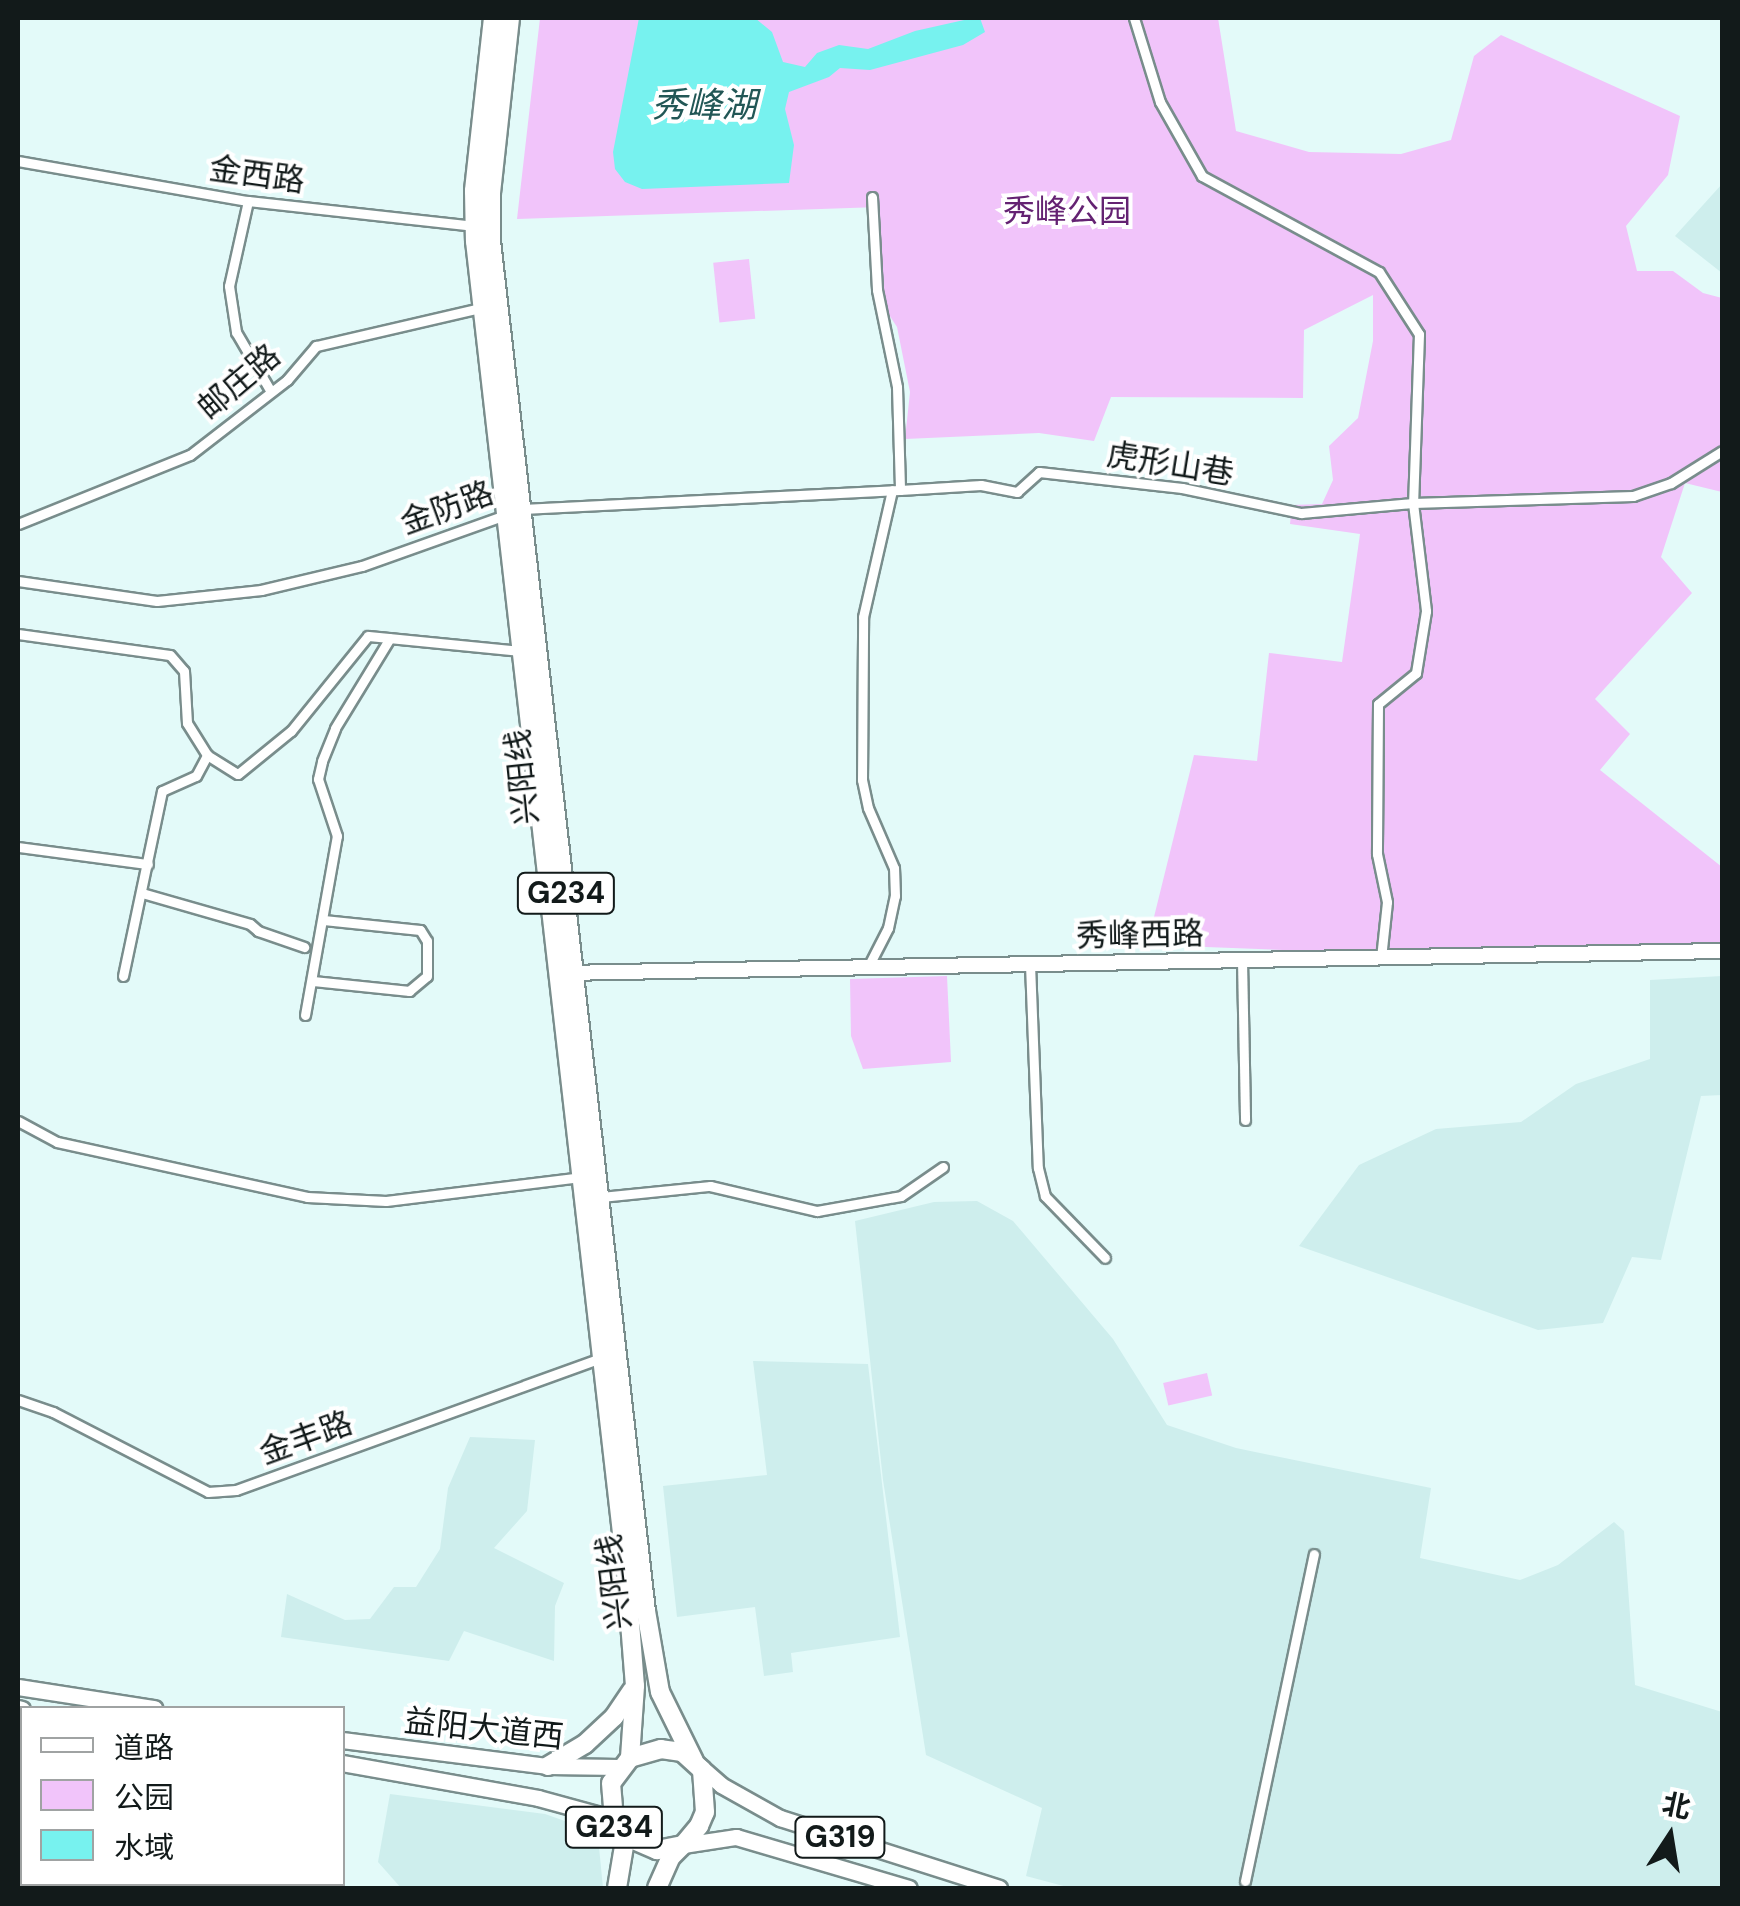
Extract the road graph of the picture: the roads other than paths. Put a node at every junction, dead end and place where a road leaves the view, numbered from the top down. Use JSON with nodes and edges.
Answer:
{"nodes":[{"id":1,"x":493,"y":18,"type":"edge"},
{"id":2,"x":510,"y":18,"type":"edge"},
{"id":3,"x":1134,"y":18,"type":"edge"},
{"id":4,"x":18,"y":161,"type":"edge"},
{"id":5,"x":872,"y":197,"type":"dead end"},
{"id":6,"x":248,"y":201,"type":"junction"},
{"id":7,"x":483,"y":226,"type":"junction"},
{"id":8,"x":490,"y":306,"type":"junction"},
{"id":9,"x":272,"y":392,"type":"junction"},
{"id":10,"x":1722,"y":452,"type":"edge"},
{"id":11,"x":896,"y":490,"type":"junction"},
{"id":12,"x":1412,"y":504,"type":"junction"},
{"id":13,"x":514,"y":511,"type":"junction"},
{"id":14,"x":18,"y":524,"type":"edge"},
{"id":15,"x":18,"y":581,"type":"edge"},
{"id":16,"x":18,"y":634,"type":"edge"},
{"id":17,"x":390,"y":638,"type":"junction"},
{"id":18,"x":521,"y":651,"type":"junction"},
{"id":19,"x":208,"y":755,"type":"junction"},
{"id":20,"x":18,"y":847,"type":"edge"},
{"id":21,"x":148,"y":864,"type":"junction"},
{"id":22,"x":142,"y":893,"type":"junction"},
{"id":23,"x":324,"y":920,"type":"junction"},
{"id":24,"x":304,"y":947,"type":"dead end"},
{"id":25,"x":1722,"y":951,"type":"edge"},
{"id":26,"x":1381,"y":958,"type":"junction"},
{"id":27,"x":1242,"y":960,"type":"junction"},
{"id":28,"x":1030,"y":964,"type":"junction"},
{"id":29,"x":868,"y":967,"type":"junction"},
{"id":30,"x":566,"y":973,"type":"junction"},
{"id":31,"x":123,"y":976,"type":"dead end"},
{"id":32,"x":313,"y":981,"type":"junction"},
{"id":33,"x":305,"y":1015,"type":"dead end"},
{"id":34,"x":1245,"y":1120,"type":"dead end"},
{"id":35,"x":18,"y":1121,"type":"edge"},
{"id":36,"x":943,"y":1167,"type":"dead end"},
{"id":37,"x":582,"y":1177,"type":"junction"},
{"id":38,"x":600,"y":1197,"type":"junction"},
{"id":39,"x":1106,"y":1258,"type":"dead end"},
{"id":40,"x":610,"y":1355,"type":"junction"},
{"id":41,"x":18,"y":1400,"type":"edge"},
{"id":42,"x":1314,"y":1554,"type":"dead end"},
{"id":43,"x":18,"y":1686,"type":"edge"},
{"id":44,"x":635,"y":1686,"type":"junction"},
{"id":45,"x":142,"y":1706,"type":"edge"},
{"id":46,"x":345,"y":1740,"type":"edge"},
{"id":47,"x":694,"y":1760,"type":"junction"},
{"id":48,"x":624,"y":1762,"type":"junction"},
{"id":49,"x":345,"y":1765,"type":"edge"},
{"id":50,"x":548,"y":1766,"type":"junction"},
{"id":51,"x":611,"y":1818,"type":"junction"},
{"id":52,"x":822,"y":1832,"type":"junction"},
{"id":53,"x":625,"y":1840,"type":"junction"},
{"id":54,"x":683,"y":1845,"type":"junction"},
{"id":55,"x":814,"y":1859,"type":"junction"},
{"id":56,"x":1245,"y":1881,"type":"dead end"},
{"id":57,"x":617,"y":1887,"type":"edge"},
{"id":58,"x":657,"y":1888,"type":"edge"},
{"id":59,"x":909,"y":1888,"type":"edge"},
{"id":60,"x":999,"y":1888,"type":"edge"}],
"edges":[{"from":1,"to":7,"type":"highway","name":"兴阳线","number":"G234"},
{"from":2,"to":7,"type":"highway","name":"兴阳线","number":"G234"},
{"from":3,"to":12,"type":"street"},
{"from":4,"to":6,"type":"street","name":"金西路"},
{"from":5,"to":11,"type":"street"},
{"from":6,"to":7,"type":"street","name":"金西路"},
{"from":6,"to":9,"type":"street"},
{"from":7,"to":8,"type":"highway","name":"兴阳线","number":"G234"},
{"from":8,"to":9,"type":"street","name":"邮庄路"},
{"from":8,"to":13,"type":"highway","name":"兴阳线","number":"G234"},
{"from":9,"to":14,"type":"street","name":"邮庄路"},
{"from":10,"to":12,"type":"street","name":"虎形山巷"},
{"from":11,"to":12,"type":"street","name":"虎形山巷"},
{"from":11,"to":13,"type":"street","name":"金防路"},
{"from":11,"to":29,"type":"street"},
{"from":12,"to":26,"type":"street"},
{"from":13,"to":15,"type":"street","name":"金防路"},
{"from":13,"to":18,"type":"highway","name":"兴阳线","number":"G234"},
{"from":13,"to":30,"type":"highway","name":"兴阳线","number":"G234"},
{"from":16,"to":19,"type":"street"},
{"from":17,"to":18,"type":"street"},
{"from":17,"to":19,"type":"street"},
{"from":17,"to":23,"type":"street"},
{"from":18,"to":30,"type":"highway","name":"兴阳线","number":"G234"},
{"from":19,"to":21,"type":"street"},
{"from":20,"to":21,"type":"street"},
{"from":21,"to":22,"type":"street"},
{"from":22,"to":24,"type":"street"},
{"from":22,"to":31,"type":"street"},
{"from":23,"to":32,"type":"street"},
{"from":23,"to":32,"type":"street"},
{"from":25,"to":26,"type":"street","name":"秀峰西路"},
{"from":26,"to":27,"type":"street","name":"秀峰西路"},
{"from":27,"to":28,"type":"street","name":"秀峰西路"},
{"from":27,"to":34,"type":"street"},
{"from":28,"to":29,"type":"street","name":"秀峰西路"},
{"from":28,"to":39,"type":"street"},
{"from":29,"to":30,"type":"street","name":"秀峰西路"},
{"from":30,"to":37,"type":"highway","name":"兴阳线","number":"G234"},
{"from":30,"to":38,"type":"highway","name":"兴阳线","number":"G234"},
{"from":32,"to":33,"type":"street"},
{"from":35,"to":37,"type":"street"},
{"from":36,"to":38,"type":"street"},
{"from":37,"to":40,"type":"highway","name":"兴阳线","number":"G234"},
{"from":38,"to":40,"type":"highway","name":"兴阳线","number":"G234"},
{"from":40,"to":41,"type":"street","name":"金丰路"},
{"from":40,"to":44,"type":"highway","name":"兴阳线","number":"G234"},
{"from":40,"to":47,"type":"highway","name":"兴阳线","number":"G234"},
{"from":42,"to":56,"type":"street"},
{"from":43,"to":45,"type":"main road"},
{"from":44,"to":48,"type":"highway","name":"兴阳线","number":"G234"},
{"from":44,"to":50,"type":"highway"},
{"from":46,"to":50,"type":"main road","name":"益阳大道西"},
{"from":47,"to":48,"type":"highway"},
{"from":47,"to":52,"type":"main road","number":"G319"},
{"from":47,"to":54,"type":"highway","number":"G234"},
{"from":48,"to":50,"type":"main road","name":"益阳大道西"},
{"from":48,"to":51,"type":"highway","number":"G234"},
{"from":49,"to":51,"type":"main road","name":"益阳大道西"},
{"from":51,"to":53,"type":"highway","number":"G234"},
{"from":52,"to":55,"type":"main road"},
{"from":52,"to":60,"type":"main road","number":"G319"},
{"from":53,"to":54,"type":"highway","number":"G234"},
{"from":53,"to":57,"type":"highway","number":"G234"},
{"from":54,"to":55,"type":"main road","number":"G319"},
{"from":54,"to":58,"type":"highway","number":"G234"},
{"from":55,"to":59,"type":"main road","number":"G319"}]}
